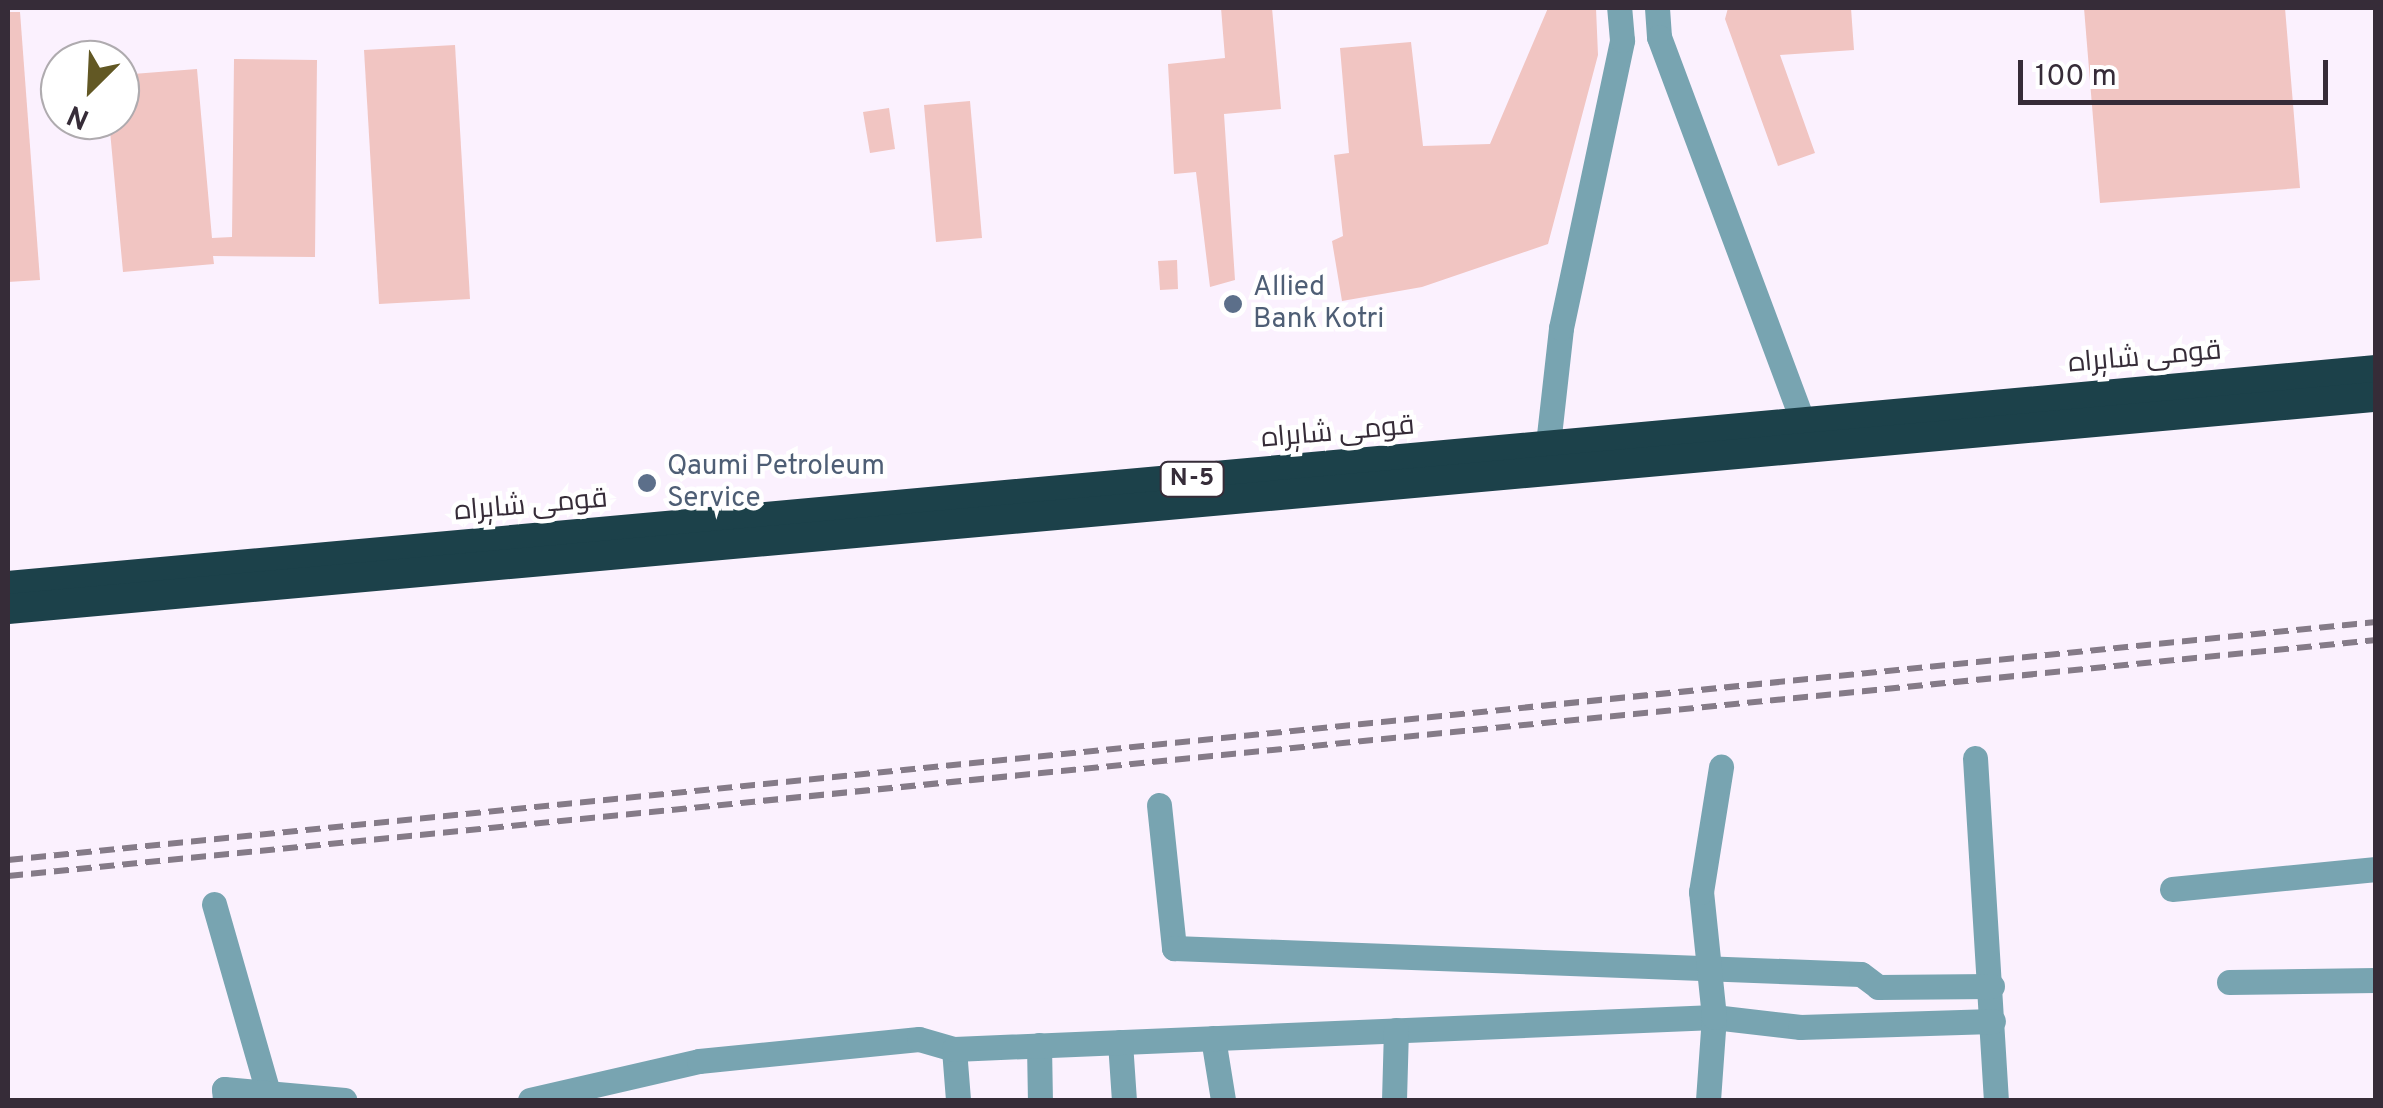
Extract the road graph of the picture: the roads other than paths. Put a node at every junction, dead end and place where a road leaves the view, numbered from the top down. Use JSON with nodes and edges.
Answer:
{"nodes":[{"id":1,"x":1619,"y":8,"type":"edge"},
{"id":2,"x":1657,"y":8,"type":"edge"},
{"id":3,"x":2376,"y":370,"type":"edge"},
{"id":4,"x":2376,"y":397,"type":"edge"},
{"id":5,"x":1809,"y":434,"type":"junction"},
{"id":6,"x":1546,"y":459,"type":"junction"},
{"id":7,"x":8,"y":586,"type":"edge"},
{"id":8,"x":8,"y":609,"type":"edge"},
{"id":9,"x":1976,"y":758,"type":"dead end"},
{"id":10,"x":1721,"y":767,"type":"dead end"},
{"id":11,"x":1159,"y":805,"type":"dead end"},
{"id":12,"x":2376,"y":869,"type":"edge"},
{"id":13,"x":2172,"y":889,"type":"dead end"},
{"id":14,"x":214,"y":904,"type":"dead end"},
{"id":15,"x":1710,"y":971,"type":"junction"},
{"id":16,"x":2376,"y":980,"type":"edge"},
{"id":17,"x":2229,"y":982,"type":"dead end"},
{"id":18,"x":1992,"y":986,"type":"junction"},
{"id":19,"x":1714,"y":1017,"type":"junction"},
{"id":20,"x":1993,"y":1021,"type":"junction"},
{"id":21,"x":1396,"y":1030,"type":"junction"},
{"id":22,"x":1214,"y":1038,"type":"junction"},
{"id":23,"x":1120,"y":1042,"type":"junction"},
{"id":24,"x":1038,"y":1045,"type":"junction"},
{"id":25,"x":954,"y":1048,"type":"junction"},
{"id":26,"x":268,"y":1092,"type":"junction"},
{"id":27,"x":225,"y":1100,"type":"edge"},
{"id":28,"x":345,"y":1100,"type":"edge"},
{"id":29,"x":530,"y":1100,"type":"edge"},
{"id":30,"x":958,"y":1100,"type":"edge"},
{"id":31,"x":1040,"y":1100,"type":"edge"},
{"id":32,"x":1124,"y":1100,"type":"edge"},
{"id":33,"x":1223,"y":1100,"type":"edge"},
{"id":34,"x":1394,"y":1100,"type":"edge"},
{"id":35,"x":1708,"y":1100,"type":"edge"},
{"id":36,"x":1996,"y":1100,"type":"edge"}],
"edges":[{"from":1,"to":6,"type":"street"},
{"from":2,"to":5,"type":"street"},
{"from":3,"to":5,"type":"highway","name":"قومی شاہراہ","number":"N-5"},
{"from":4,"to":5,"type":"highway","name":"قومی شاہراہ","number":"N-5"},
{"from":5,"to":6,"type":"highway","name":"قومی شاہراہ","number":"N-5"},
{"from":6,"to":7,"type":"highway","name":"قومی شاہراہ","number":"N-5"},
{"from":6,"to":8,"type":"highway","name":"قومی شاہراہ","number":"N-5"},
{"from":9,"to":18,"type":"street"},
{"from":10,"to":15,"type":"street"},
{"from":11,"to":15,"type":"street"},
{"from":12,"to":13,"type":"street"},
{"from":14,"to":26,"type":"street"},
{"from":15,"to":18,"type":"street"},
{"from":15,"to":19,"type":"street"},
{"from":16,"to":17,"type":"street"},
{"from":18,"to":20,"type":"street"},
{"from":19,"to":20,"type":"street"},
{"from":19,"to":21,"type":"street"},
{"from":19,"to":35,"type":"street"},
{"from":20,"to":36,"type":"street"},
{"from":21,"to":22,"type":"street"},
{"from":21,"to":34,"type":"street"},
{"from":22,"to":23,"type":"street"},
{"from":22,"to":33,"type":"street"},
{"from":23,"to":24,"type":"street"},
{"from":23,"to":32,"type":"street"},
{"from":24,"to":25,"type":"street"},
{"from":24,"to":31,"type":"street"},
{"from":25,"to":29,"type":"street"},
{"from":25,"to":30,"type":"street"},
{"from":26,"to":27,"type":"street"},
{"from":26,"to":28,"type":"street"}]}
